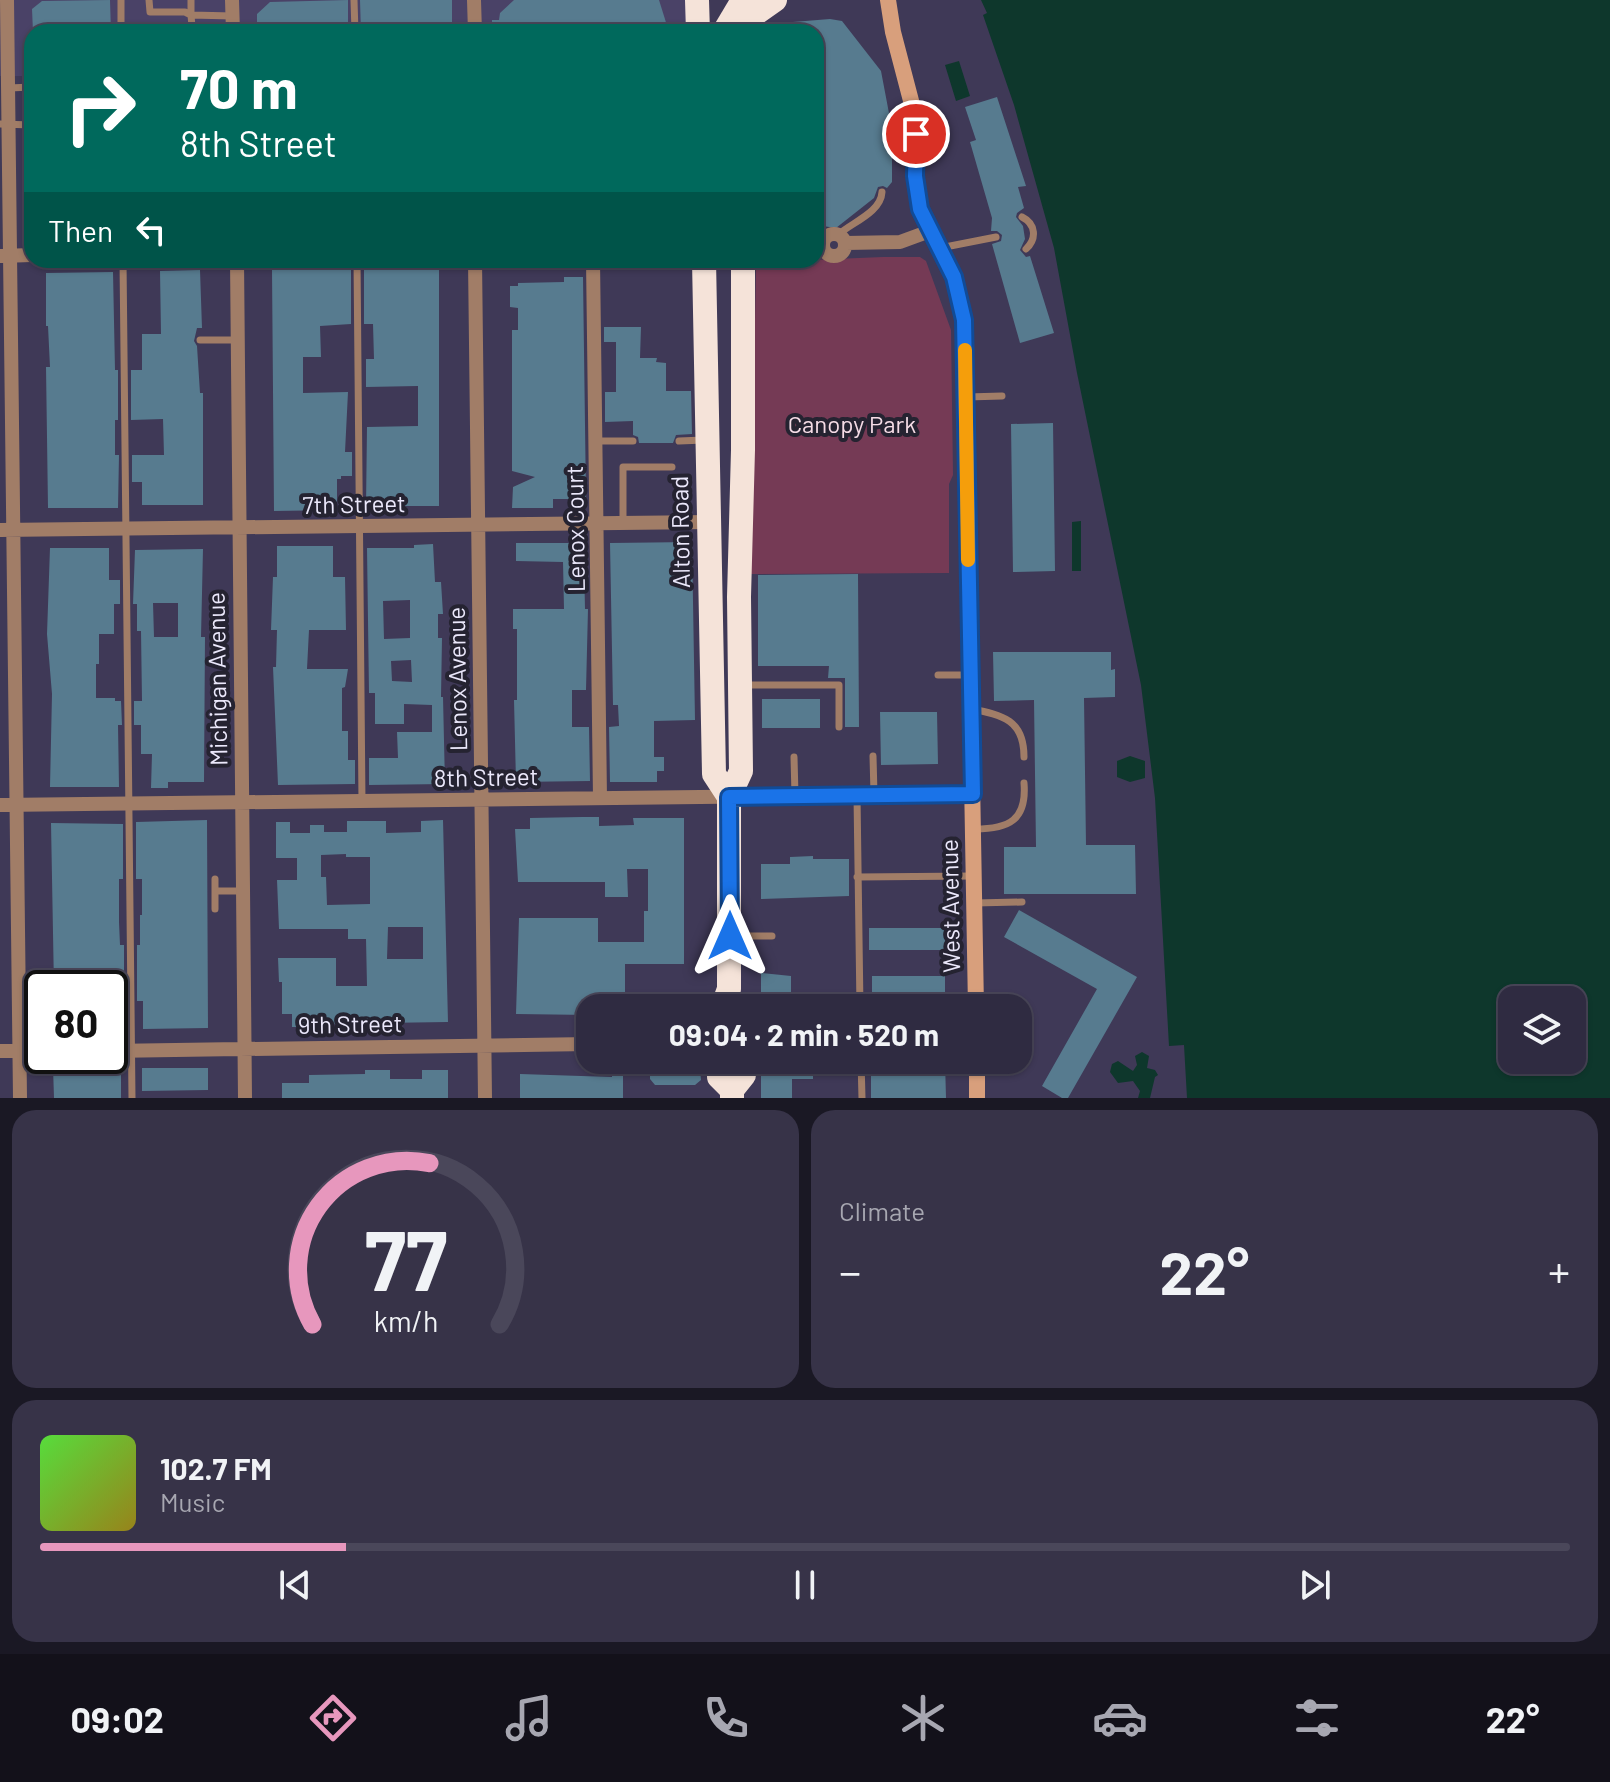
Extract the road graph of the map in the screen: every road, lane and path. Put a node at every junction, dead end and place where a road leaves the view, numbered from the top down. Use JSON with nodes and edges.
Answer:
{"nodes":[{"id":1,"x":7,"y":0,"type":"edge"},
{"id":2,"x":121,"y":0,"type":"edge"},
{"id":3,"x":149,"y":0,"type":"edge"},
{"id":4,"x":191,"y":0,"type":"edge"},
{"id":5,"x":232,"y":0,"type":"edge"},
{"id":6,"x":354,"y":0,"type":"edge"},
{"id":7,"x":474,"y":0,"type":"edge"},
{"id":8,"x":697,"y":0,"type":"edge"},
{"id":9,"x":727,"y":0,"type":"edge"},
{"id":10,"x":743,"y":0,"type":"edge"},
{"id":11,"x":775,"y":0,"type":"edge"},
{"id":12,"x":888,"y":0,"type":"edge"},
{"id":13,"x":191,"y":15,"type":"junction"},
{"id":14,"x":233,"y":16,"type":"junction"},
{"id":15,"x":121,"y":24,"type":"edge"},
{"id":16,"x":192,"y":24,"type":"edge"},
{"id":17,"x":233,"y":24,"type":"edge"},
{"id":18,"x":355,"y":24,"type":"edge"},
{"id":19,"x":475,"y":24,"type":"edge"},
{"id":20,"x":698,"y":24,"type":"edge"},
{"id":21,"x":726,"y":24,"type":"edge"},
{"id":22,"x":730,"y":24,"type":"edge"},
{"id":23,"x":746,"y":24,"type":"edge"},
{"id":24,"x":4,"y":37,"type":"edge"},
{"id":25,"x":24,"y":87,"type":"edge"},
{"id":26,"x":9,"y":88,"type":"junction"},
{"id":27,"x":4,"y":124,"type":"edge"},
{"id":28,"x":24,"y":125,"type":"edge"},
{"id":29,"x":882,"y":192,"type":"dead end"},
{"id":30,"x":1022,"y":217,"type":"dead end"},
{"id":31,"x":930,"y":231,"type":"junction"},
{"id":32,"x":996,"y":237,"type":"dead end"},
{"id":33,"x":827,"y":239,"type":"edge"},
{"id":34,"x":940,"y":248,"type":"junction"},
{"id":35,"x":1026,"y":249,"type":"dead end"},
{"id":36,"x":5,"y":256,"type":"edge"},
{"id":37,"x":123,"y":268,"type":"edge"},
{"id":38,"x":237,"y":268,"type":"edge"},
{"id":39,"x":357,"y":268,"type":"edge"},
{"id":40,"x":475,"y":268,"type":"edge"},
{"id":41,"x":593,"y":268,"type":"edge"},
{"id":42,"x":704,"y":268,"type":"edge"},
{"id":43,"x":734,"y":268,"type":"edge"},
{"id":44,"x":736,"y":268,"type":"edge"},
{"id":45,"x":200,"y":340,"type":"dead end"},
{"id":46,"x":238,"y":340,"type":"junction"},
{"id":47,"x":1002,"y":396,"type":"dead end"},
{"id":48,"x":967,"y":397,"type":"junction"},
{"id":49,"x":707,"y":440,"type":"junction"},
{"id":50,"x":596,"y":441,"type":"junction"},
{"id":51,"x":633,"y":441,"type":"dead end"},
{"id":52,"x":679,"y":441,"type":"dead end"},
{"id":53,"x":672,"y":467,"type":"dead end"},
{"id":54,"x":709,"y":522,"type":"junction"},
{"id":55,"x":598,"y":523,"type":"junction"},
{"id":56,"x":623,"y":523,"type":"junction"},
{"id":57,"x":478,"y":525,"type":"junction"},
{"id":58,"x":359,"y":527,"type":"junction"},
{"id":59,"x":238,"y":528,"type":"junction"},
{"id":60,"x":125,"y":529,"type":"junction"},
{"id":61,"x":7,"y":530,"type":"edge"},
{"id":62,"x":938,"y":675,"type":"dead end"},
{"id":63,"x":971,"y":675,"type":"junction"},
{"id":64,"x":740,"y":685,"type":"junction"},
{"id":65,"x":971,"y":709,"type":"junction"},
{"id":66,"x":839,"y":727,"type":"dead end"},
{"id":67,"x":873,"y":756,"type":"dead end"},
{"id":68,"x":794,"y":757,"type":"dead end"},
{"id":69,"x":1024,"y":757,"type":"dead end"},
{"id":70,"x":1024,"y":783,"type":"dead end"},
{"id":71,"x":857,"y":794,"type":"junction"},
{"id":72,"x":874,"y":794,"type":"junction"},
{"id":73,"x":973,"y":794,"type":"junction"},
{"id":74,"x":795,"y":795,"type":"junction"},
{"id":75,"x":729,"y":797,"type":"junction"},
{"id":76,"x":600,"y":798,"type":"junction"},
{"id":77,"x":482,"y":800,"type":"junction"},
{"id":78,"x":362,"y":802,"type":"junction"},
{"id":79,"x":241,"y":804,"type":"junction"},
{"id":80,"x":0,"y":805,"type":"edge"},
{"id":81,"x":16,"y":805,"type":"junction"},
{"id":82,"x":129,"y":805,"type":"junction"},
{"id":83,"x":974,"y":829,"type":"junction"},
{"id":84,"x":974,"y":876,"type":"junction"},
{"id":85,"x":857,"y":877,"type":"junction"},
{"id":86,"x":215,"y":879,"type":"dead end"},
{"id":87,"x":215,"y":891,"type":"junction"},
{"id":88,"x":242,"y":891,"type":"junction"},
{"id":89,"x":1022,"y":902,"type":"dead end"},
{"id":90,"x":975,"y":903,"type":"junction"},
{"id":91,"x":215,"y":909,"type":"dead end"},
{"id":92,"x":730,"y":936,"type":"junction"},
{"id":93,"x":772,"y":936,"type":"dead end"},
{"id":94,"x":730,"y":994,"type":"edge"},
{"id":95,"x":860,"y":994,"type":"edge"},
{"id":96,"x":976,"y":994,"type":"edge"},
{"id":97,"x":576,"y":1044,"type":"edge"},
{"id":98,"x":484,"y":1045,"type":"junction"},
{"id":99,"x":244,"y":1049,"type":"junction"},
{"id":100,"x":128,"y":1050,"type":"edge"},
{"id":101,"x":131,"y":1050,"type":"junction"},
{"id":102,"x":0,"y":1051,"type":"edge"},
{"id":103,"x":20,"y":1051,"type":"junction"},
{"id":104,"x":24,"y":1051,"type":"edge"},
{"id":105,"x":719,"y":1074,"type":"edge"},
{"id":106,"x":744,"y":1074,"type":"edge"},
{"id":107,"x":861,"y":1074,"type":"edge"},
{"id":108,"x":977,"y":1074,"type":"edge"},
{"id":109,"x":732,"y":1094,"type":"edge"},
{"id":110,"x":20,"y":1098,"type":"edge"},
{"id":111,"x":132,"y":1098,"type":"edge"},
{"id":112,"x":245,"y":1098,"type":"edge"},
{"id":113,"x":485,"y":1098,"type":"edge"},
{"id":114,"x":862,"y":1098,"type":"edge"},
{"id":115,"x":977,"y":1098,"type":"edge"}],
"edges":[{"from":1,"to":24,"type":"street"},
{"from":2,"to":15,"type":"lane"},
{"from":3,"to":13,"type":"lane"},
{"from":4,"to":13,"type":"lane"},
{"from":5,"to":14,"type":"street"},
{"from":6,"to":18,"type":"lane"},
{"from":7,"to":19,"type":"street"},
{"from":8,"to":20,"type":"highway"},
{"from":9,"to":21,"type":"highway"},
{"from":10,"to":22,"type":"highway","bridge":true},
{"from":11,"to":23,"type":"highway"},
{"from":12,"to":31,"type":"street","name":"West Avenue"},
{"from":13,"to":14,"type":"lane"},
{"from":13,"to":16,"type":"lane"},
{"from":14,"to":17,"type":"street"},
{"from":24,"to":26,"type":"street"},
{"from":25,"to":26,"type":"lane"},
{"from":26,"to":27,"type":"street"},
{"from":27,"to":28,"type":"lane"},
{"from":27,"to":36,"type":"street"},
{"from":29,"to":33,"type":"lane"},
{"from":30,"to":35,"type":"lane"},
{"from":31,"to":33,"type":"street"},
{"from":31,"to":34,"type":"street","name":"West Avenue"},
{"from":32,"to":34,"type":"lane"},
{"from":34,"to":48,"type":"street","name":"West Avenue"},
{"from":36,"to":61,"type":"street"},
{"from":37,"to":60,"type":"lane"},
{"from":38,"to":46,"type":"street","name":"Michigan Avenue"},
{"from":39,"to":58,"type":"lane"},
{"from":40,"to":57,"type":"street","name":"Lenox Avenue"},
{"from":41,"to":50,"type":"street","name":"Lenox Court"},
{"from":42,"to":49,"type":"highway","name":"Alton Road"},
{"from":43,"to":75,"type":"highway"},
{"from":44,"to":64,"type":"highway","name":"Alton Road"},
{"from":45,"to":46,"type":"lane"},
{"from":46,"to":59,"type":"street","name":"Michigan Avenue"},
{"from":47,"to":48,"type":"lane"},
{"from":48,"to":63,"type":"street","name":"West Avenue"},
{"from":49,"to":52,"type":"lane"},
{"from":49,"to":54,"type":"highway","name":"Alton Road"},
{"from":50,"to":51,"type":"lane"},
{"from":50,"to":55,"type":"street","name":"Lenox Court"},
{"from":53,"to":56,"type":"lane"},
{"from":54,"to":56,"type":"street","name":"7th Street"},
{"from":54,"to":75,"type":"highway","name":"Alton Road"},
{"from":55,"to":56,"type":"street","name":"7th Street"},
{"from":55,"to":57,"type":"street","name":"7th Street"},
{"from":55,"to":76,"type":"street","name":"Lenox Court"},
{"from":57,"to":58,"type":"street","name":"7th Street"},
{"from":57,"to":77,"type":"street","name":"Lenox Avenue"},
{"from":58,"to":59,"type":"street","name":"7th Street"},
{"from":58,"to":78,"type":"lane"},
{"from":59,"to":60,"type":"street","name":"7th Street"},
{"from":59,"to":79,"type":"street","name":"Michigan Avenue"},
{"from":60,"to":61,"type":"street","name":"7th Street"},
{"from":60,"to":82,"type":"lane"},
{"from":61,"to":81,"type":"street"},
{"from":62,"to":63,"type":"lane"},
{"from":63,"to":65,"type":"street","name":"West Avenue"},
{"from":64,"to":66,"type":"lane"},
{"from":64,"to":75,"type":"highway","name":"Alton Road"},
{"from":65,"to":69,"type":"lane"},
{"from":65,"to":73,"type":"street","name":"West Avenue"},
{"from":67,"to":72,"type":"lane"},
{"from":68,"to":74,"type":"lane"},
{"from":70,"to":83,"type":"lane"},
{"from":71,"to":72,"type":"street","name":"8th Street"},
{"from":71,"to":74,"type":"street","name":"8th Street"},
{"from":71,"to":85,"type":"lane"},
{"from":72,"to":73,"type":"street","name":"8th Street"},
{"from":73,"to":83,"type":"street","name":"West Avenue"},
{"from":74,"to":75,"type":"street","name":"8th Street"},
{"from":75,"to":76,"type":"street","name":"8th Street"},
{"from":75,"to":92,"type":"highway","name":"Alton Road"},
{"from":76,"to":77,"type":"street","name":"8th Street"},
{"from":77,"to":78,"type":"street","name":"8th Street"},
{"from":77,"to":98,"type":"street","name":"Lenox Avenue"},
{"from":78,"to":79,"type":"street","name":"8th Street"},
{"from":79,"to":82,"type":"street","name":"8th Street"},
{"from":79,"to":88,"type":"street","name":"Michigan Avenue"},
{"from":80,"to":81,"type":"street","name":"8th Street"},
{"from":81,"to":82,"type":"street","name":"8th Street"},
{"from":81,"to":103,"type":"street"},
{"from":82,"to":101,"type":"lane"},
{"from":83,"to":84,"type":"street","name":"West Avenue"},
{"from":84,"to":85,"type":"lane"},
{"from":84,"to":90,"type":"street","name":"West Avenue"},
{"from":85,"to":95,"type":"lane"},
{"from":86,"to":87,"type":"lane"},
{"from":87,"to":88,"type":"lane"},
{"from":87,"to":91,"type":"lane"},
{"from":88,"to":99,"type":"street","name":"Michigan Avenue"},
{"from":89,"to":90,"type":"lane"},
{"from":90,"to":96,"type":"street","name":"West Avenue"},
{"from":92,"to":93,"type":"lane"},
{"from":92,"to":94,"type":"highway","name":"Alton Road"},
{"from":97,"to":98,"type":"street","name":"9th Street"},
{"from":98,"to":99,"type":"street","name":"9th Street"},
{"from":98,"to":113,"type":"street","name":"Lenox Avenue"},
{"from":99,"to":101,"type":"street","name":"9th Street"},
{"from":99,"to":112,"type":"street","name":"Michigan Avenue"},
{"from":100,"to":101,"type":"street","name":"9th Street"},
{"from":101,"to":111,"type":"lane"},
{"from":102,"to":103,"type":"street"},
{"from":103,"to":104,"type":"street"},
{"from":103,"to":110,"type":"street"},
{"from":105,"to":109,"type":"highway"},
{"from":106,"to":109,"type":"highway"},
{"from":107,"to":114,"type":"lane"},
{"from":108,"to":115,"type":"street"}]}
